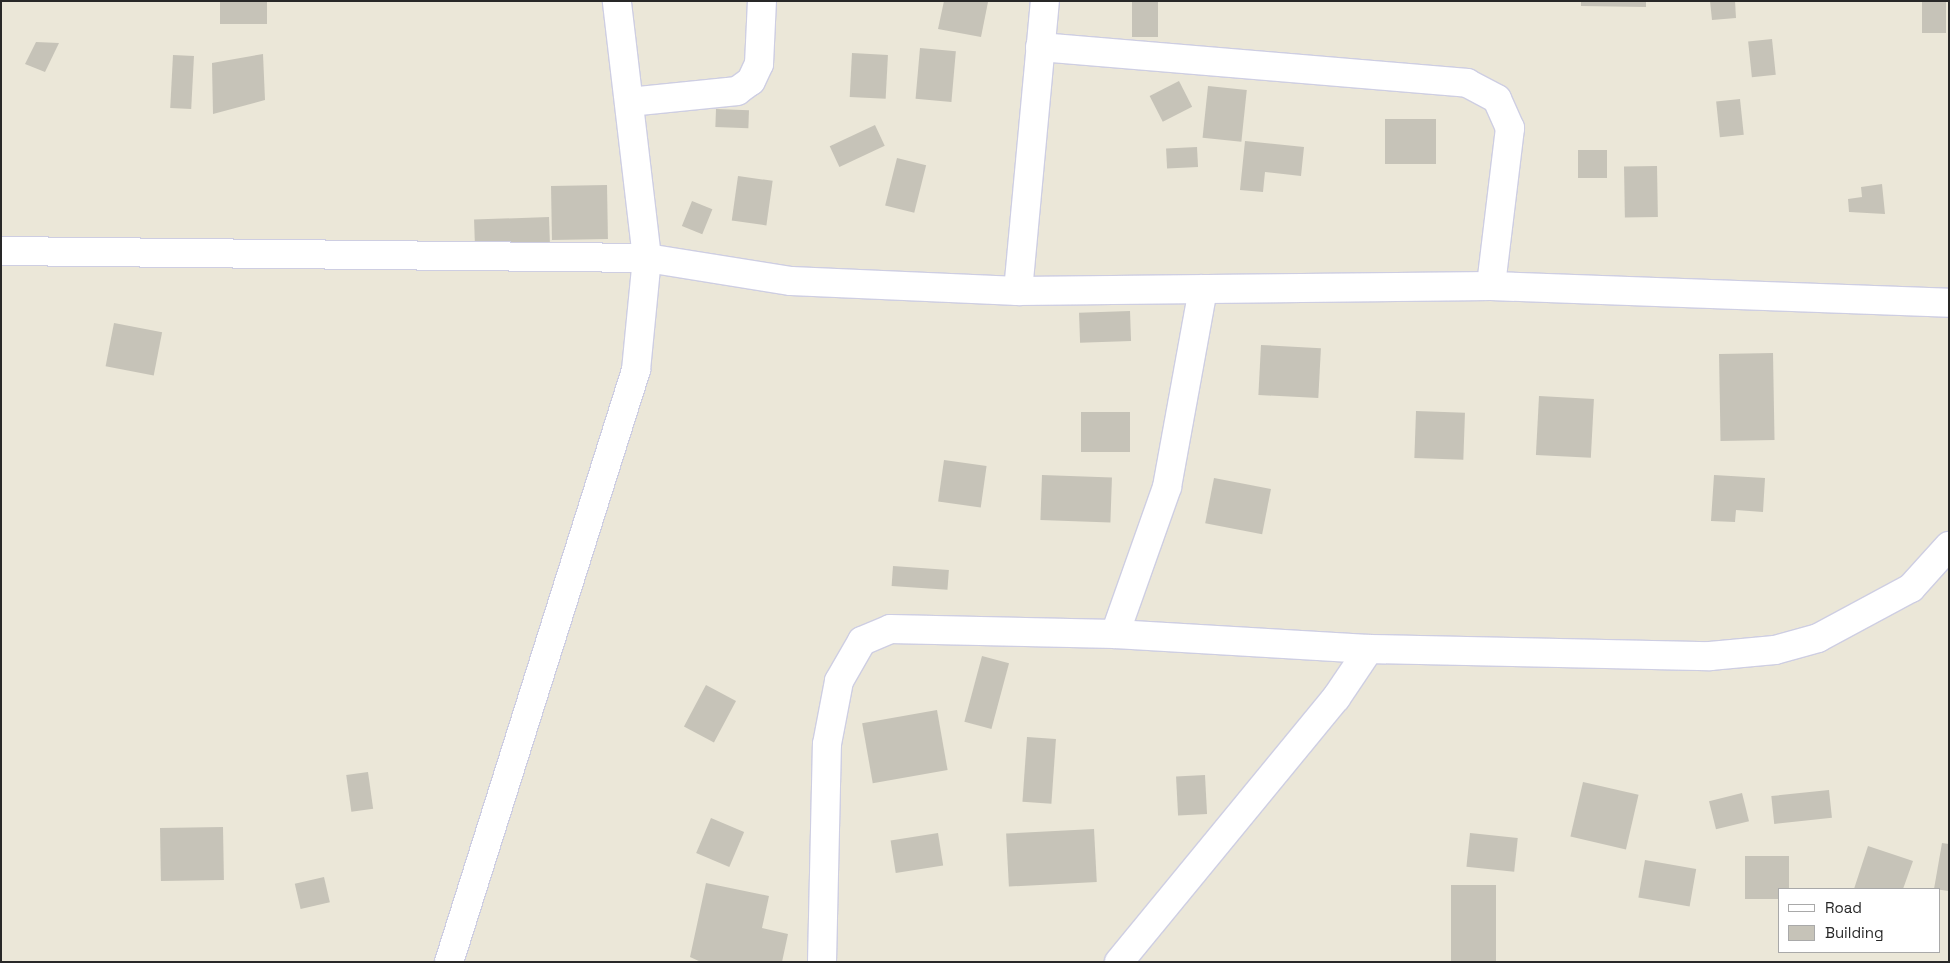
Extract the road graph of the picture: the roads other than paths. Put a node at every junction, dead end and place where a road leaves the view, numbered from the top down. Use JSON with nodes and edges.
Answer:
{"nodes":[{"id":1,"x":617,"y":1,"type":"edge"},
{"id":2,"x":762,"y":1,"type":"edge"},
{"id":3,"x":1045,"y":1,"type":"edge"},
{"id":4,"x":1040,"y":47,"type":"junction"},
{"id":5,"x":629,"y":102,"type":"junction"},
{"id":6,"x":1,"y":251,"type":"edge"},
{"id":7,"x":648,"y":258,"type":"junction"},
{"id":8,"x":1491,"y":286,"type":"junction"},
{"id":9,"x":1202,"y":289,"type":"junction"},
{"id":10,"x":1018,"y":291,"type":"junction"},
{"id":11,"x":1949,"y":303,"type":"edge"},
{"id":12,"x":1949,"y":546,"type":"edge"},
{"id":13,"x":1115,"y":634,"type":"junction"},
{"id":14,"x":1369,"y":649,"type":"junction"},
{"id":15,"x":449,"y":962,"type":"edge"},
{"id":16,"x":822,"y":962,"type":"edge"},
{"id":17,"x":1119,"y":962,"type":"edge"}],
"edges":[{"from":1,"to":5,"type":"street"},
{"from":2,"to":5,"type":"street"},
{"from":3,"to":4,"type":"street"},
{"from":4,"to":8,"type":"street"},
{"from":4,"to":10,"type":"street"},
{"from":5,"to":7,"type":"street"},
{"from":6,"to":7,"type":"street"},
{"from":7,"to":10,"type":"street"},
{"from":7,"to":15,"type":"street"},
{"from":8,"to":9,"type":"street"},
{"from":8,"to":11,"type":"street"},
{"from":9,"to":10,"type":"street"},
{"from":9,"to":13,"type":"street"},
{"from":12,"to":14,"type":"street"},
{"from":13,"to":14,"type":"street"},
{"from":13,"to":16,"type":"street"},
{"from":14,"to":17,"type":"street"}]}
